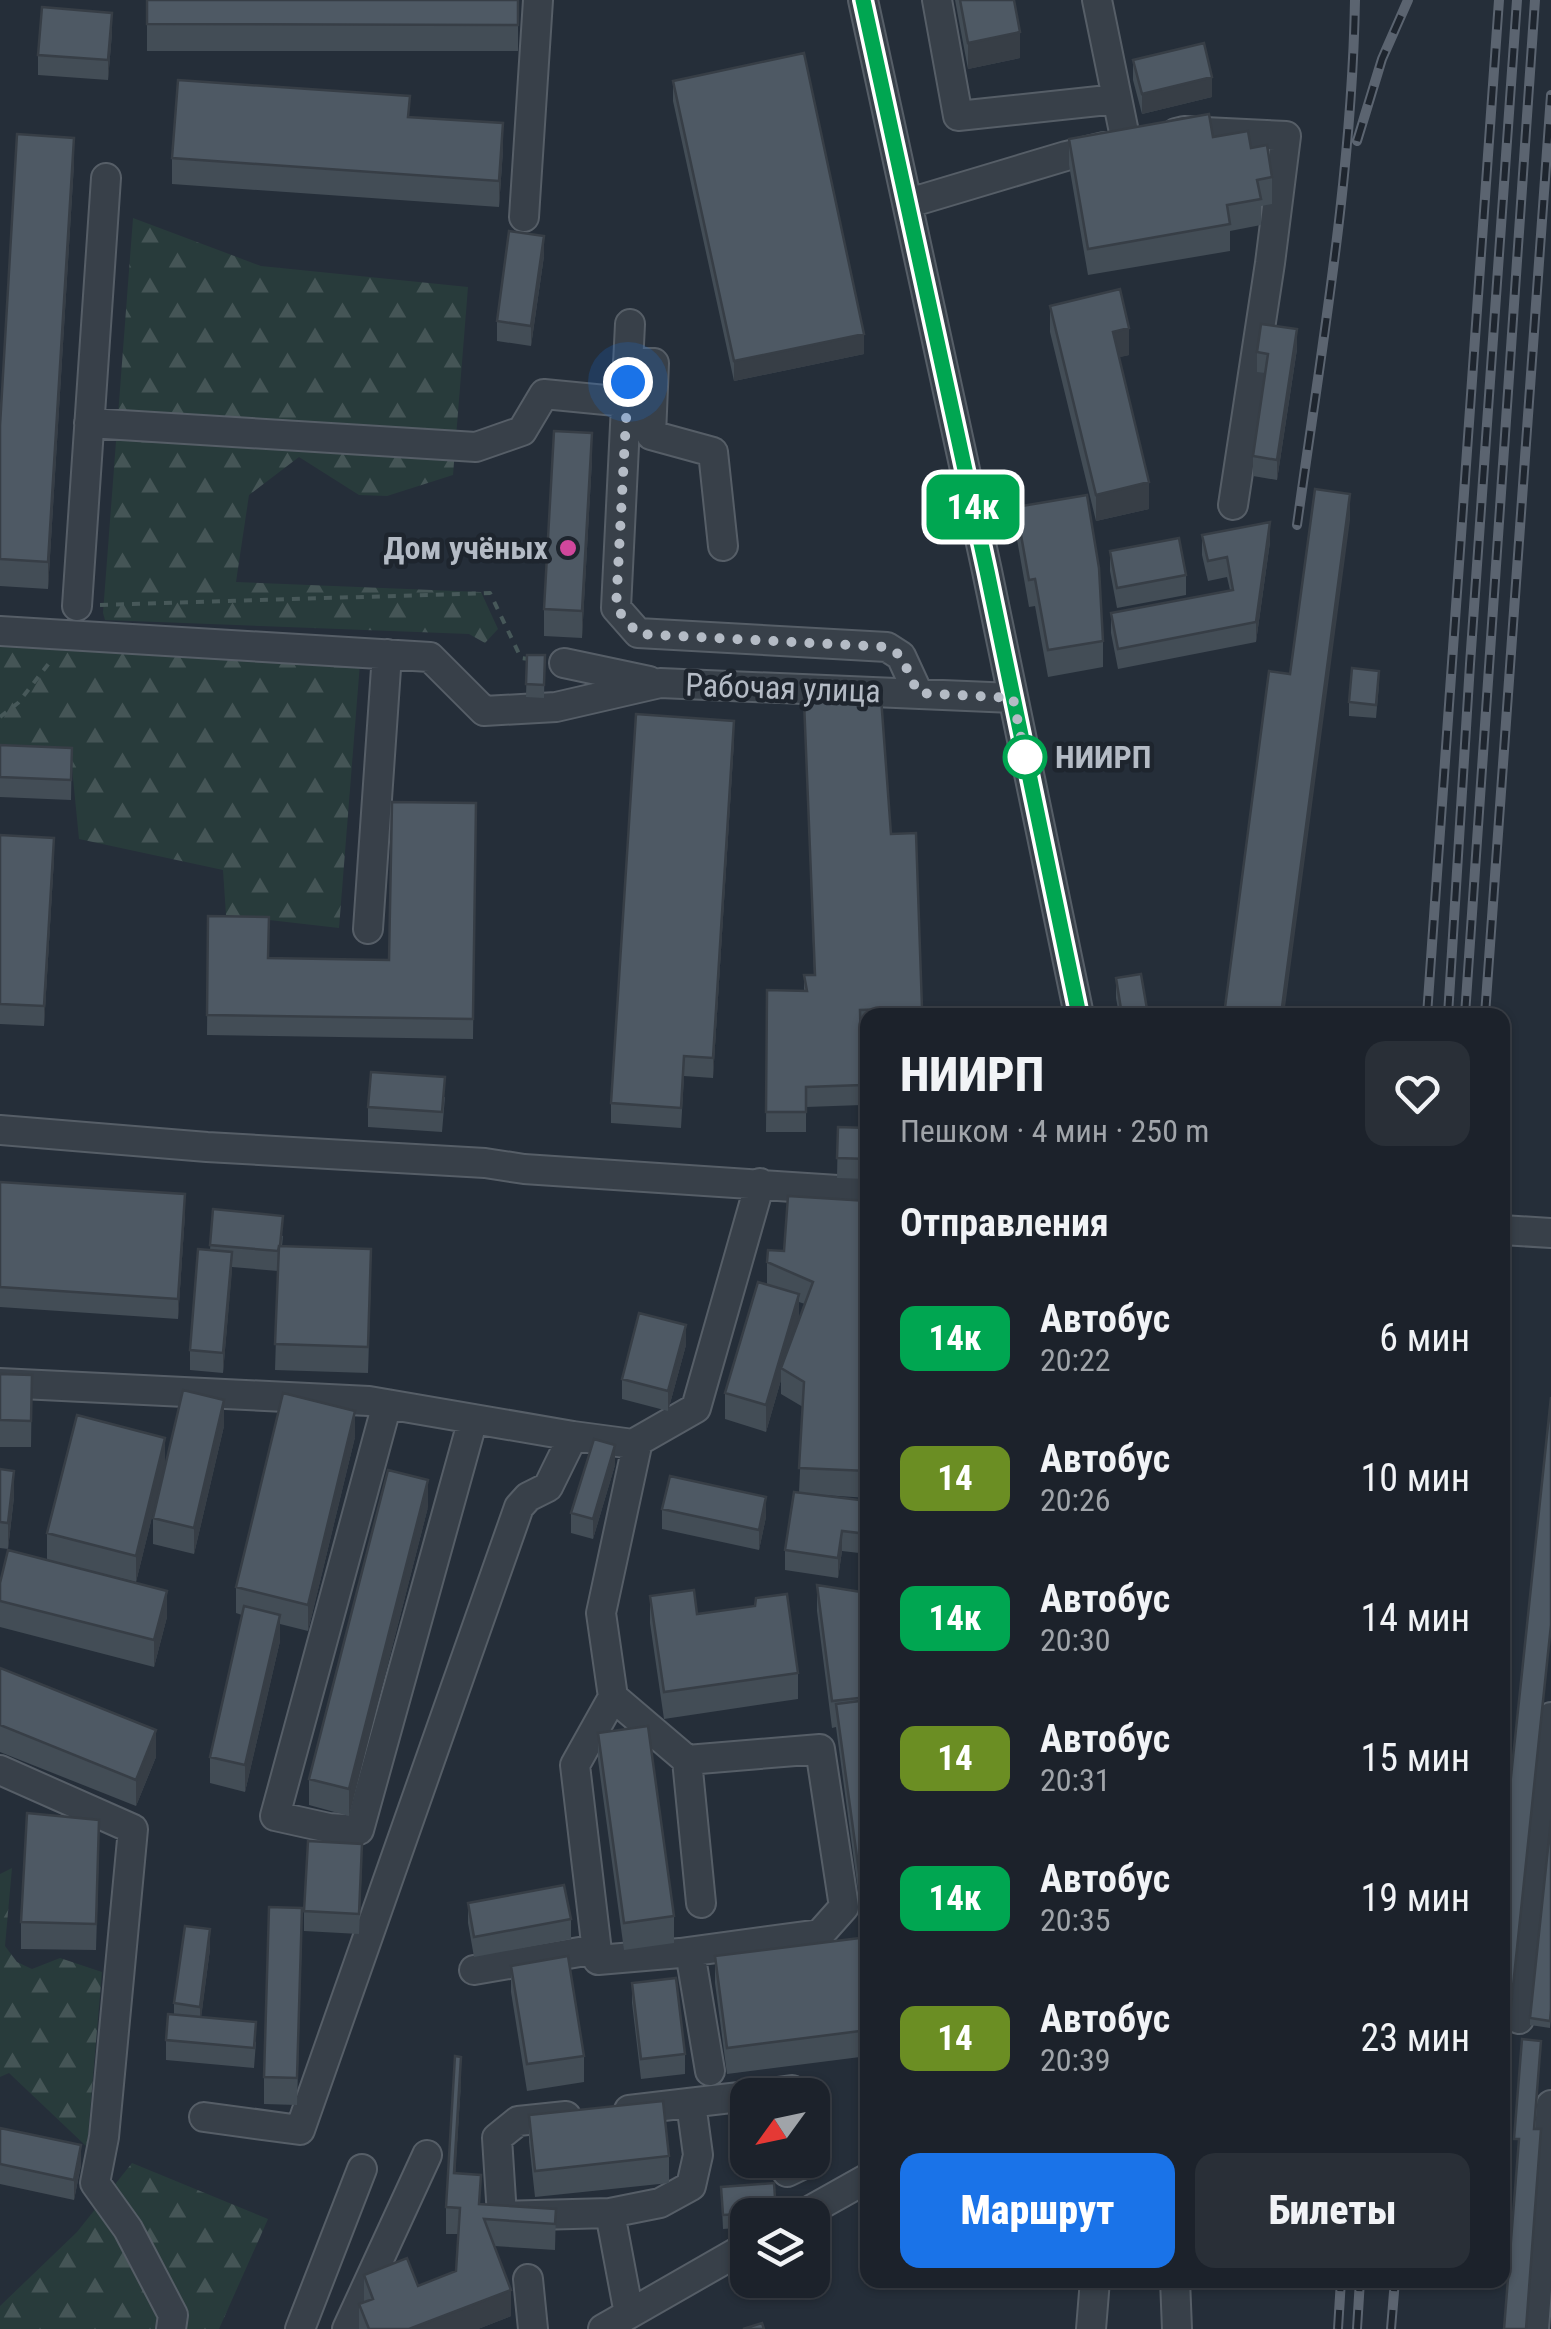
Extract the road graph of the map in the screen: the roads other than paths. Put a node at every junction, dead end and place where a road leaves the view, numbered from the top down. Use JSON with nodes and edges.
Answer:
{"nodes":[{"id":1,"x":538,"y":0,"type":"edge"},
{"id":2,"x":864,"y":0,"type":"edge"},
{"id":3,"x":937,"y":0,"type":"edge"},
{"id":4,"x":1097,"y":0,"type":"edge"},
{"id":5,"x":1117,"y":99,"type":"junction"},
{"id":6,"x":1126,"y":142,"type":"junction"},
{"id":7,"x":106,"y":178,"type":"dead end"},
{"id":8,"x":908,"y":203,"type":"junction"},
{"id":9,"x":524,"y":216,"type":"dead end"},
{"id":10,"x":630,"y":324,"type":"dead end"},
{"id":11,"x":628,"y":362,"type":"junction"},
{"id":12,"x":626,"y":402,"type":"junction"},
{"id":13,"x":89,"y":423,"type":"junction"},
{"id":14,"x":1233,"y":506,"type":"dead end"},
{"id":15,"x":723,"y":546,"type":"dead end"},
{"id":16,"x":77,"y":606,"type":"road end"},
{"id":17,"x":0,"y":632,"type":"edge"},
{"id":18,"x":387,"y":654,"type":"junction"},
{"id":19,"x":564,"y":663,"type":"road end"},
{"id":20,"x":660,"y":683,"type":"junction"},
{"id":21,"x":918,"y":693,"type":"junction"},
{"id":22,"x":1013,"y":698,"type":"junction"},
{"id":23,"x":368,"y":929,"type":"dead end"},
{"id":24,"x":1079,"y":1008,"type":"edge"},
{"id":25,"x":0,"y":1130,"type":"edge"},
{"id":26,"x":760,"y":1184,"type":"junction"},
{"id":27,"x":860,"y":1191,"type":"edge"},
{"id":28,"x":1510,"y":1231,"type":"edge"},
{"id":29,"x":1543,"y":1233,"type":"edge"},
{"id":30,"x":0,"y":1383,"type":"edge"},
{"id":31,"x":387,"y":1404,"type":"junction"},
{"id":32,"x":474,"y":1418,"type":"junction"},
{"id":33,"x":572,"y":1436,"type":"junction"},
{"id":34,"x":638,"y":1441,"type":"junction"},
{"id":35,"x":613,"y":1696,"type":"junction"},
{"id":36,"x":1551,"y":1717,"type":"edge"},
{"id":37,"x":687,"y":1760,"type":"junction"},
{"id":38,"x":0,"y":1770,"type":"edge"},
{"id":39,"x":701,"y":1903,"type":"dead end"},
{"id":40,"x":597,"y":1950,"type":"junction"},
{"id":41,"x":690,"y":1952,"type":"junction"},
{"id":42,"x":474,"y":1970,"type":"dead end"},
{"id":43,"x":1519,"y":2019,"type":"dead end"},
{"id":44,"x":710,"y":2071,"type":"dead end"},
{"id":45,"x":730,"y":2098,"type":"edge"},
{"id":46,"x":691,"y":2103,"type":"junction"},
{"id":47,"x":1551,"y":2105,"type":"edge"},
{"id":48,"x":204,"y":2117,"type":"dead end"},
{"id":49,"x":427,"y":2155,"type":"dead end"},
{"id":50,"x":362,"y":2169,"type":"dead end"},
{"id":51,"x":860,"y":2182,"type":"edge"},
{"id":52,"x":830,"y":2199,"type":"edge"},
{"id":53,"x":610,"y":2213,"type":"junction"},
{"id":54,"x":730,"y":2256,"type":"edge"},
{"id":55,"x":528,"y":2279,"type":"dead end"},
{"id":56,"x":1094,"y":2288,"type":"edge"},
{"id":57,"x":1175,"y":2288,"type":"edge"},
{"id":58,"x":630,"y":2314,"type":"junction"},
{"id":59,"x":171,"y":2329,"type":"edge"},
{"id":60,"x":300,"y":2329,"type":"edge"},
{"id":61,"x":347,"y":2329,"type":"edge"},
{"id":62,"x":533,"y":2329,"type":"edge"},
{"id":63,"x":603,"y":2329,"type":"edge"},
{"id":64,"x":1091,"y":2329,"type":"edge"},
{"id":65,"x":1177,"y":2329,"type":"edge"},
{"id":66,"x":1534,"y":2329,"type":"edge"}],
"edges":[{"from":1,"to":9,"type":"street"},
{"from":2,"to":8,"type":"street"},
{"from":3,"to":5,"type":"street"},
{"from":4,"to":5,"type":"street"},
{"from":5,"to":6,"type":"street"},
{"from":6,"to":8,"type":"street"},
{"from":6,"to":14,"type":"street"},
{"from":7,"to":13,"type":"street"},
{"from":8,"to":22,"type":"street"},
{"from":10,"to":11,"type":"street"},
{"from":11,"to":12,"type":"street"},
{"from":11,"to":15,"type":"street"},
{"from":12,"to":13,"type":"street"},
{"from":12,"to":21,"type":"street"},
{"from":13,"to":16,"type":"street"},
{"from":17,"to":18,"type":"street","name":"Рабочая улица"},
{"from":18,"to":20,"type":"street","name":"Рабочая улица"},
{"from":18,"to":23,"type":"street"},
{"from":19,"to":20,"type":"street"},
{"from":20,"to":21,"type":"street","name":"Рабочая улица"},
{"from":21,"to":22,"type":"street","name":"Рабочая улица"},
{"from":22,"to":24,"type":"street"},
{"from":25,"to":26,"type":"street"},
{"from":26,"to":27,"type":"street"},
{"from":26,"to":34,"type":"street"},
{"from":28,"to":29,"type":"street"},
{"from":30,"to":31,"type":"street"},
{"from":31,"to":32,"type":"street"},
{"from":31,"to":32,"type":"street"},
{"from":32,"to":33,"type":"street"},
{"from":33,"to":34,"type":"street"},
{"from":33,"to":48,"type":"street"},
{"from":34,"to":35,"type":"street"},
{"from":35,"to":37,"type":"street"},
{"from":35,"to":40,"type":"street"},
{"from":36,"to":43,"type":"street"},
{"from":37,"to":39,"type":"street"},
{"from":37,"to":41,"type":"street"},
{"from":38,"to":59,"type":"street"},
{"from":40,"to":41,"type":"street"},
{"from":40,"to":42,"type":"street"},
{"from":41,"to":44,"type":"street"},
{"from":45,"to":46,"type":"street"},
{"from":46,"to":53,"type":"street"},
{"from":46,"to":53,"type":"street"},
{"from":47,"to":66,"type":"street"},
{"from":49,"to":61,"type":"street"},
{"from":50,"to":60,"type":"street"},
{"from":51,"to":52,"type":"street"},
{"from":53,"to":58,"type":"street"},
{"from":54,"to":58,"type":"street"},
{"from":55,"to":62,"type":"street"},
{"from":56,"to":64,"type":"street"},
{"from":57,"to":65,"type":"street"},
{"from":58,"to":63,"type":"street"}]}
